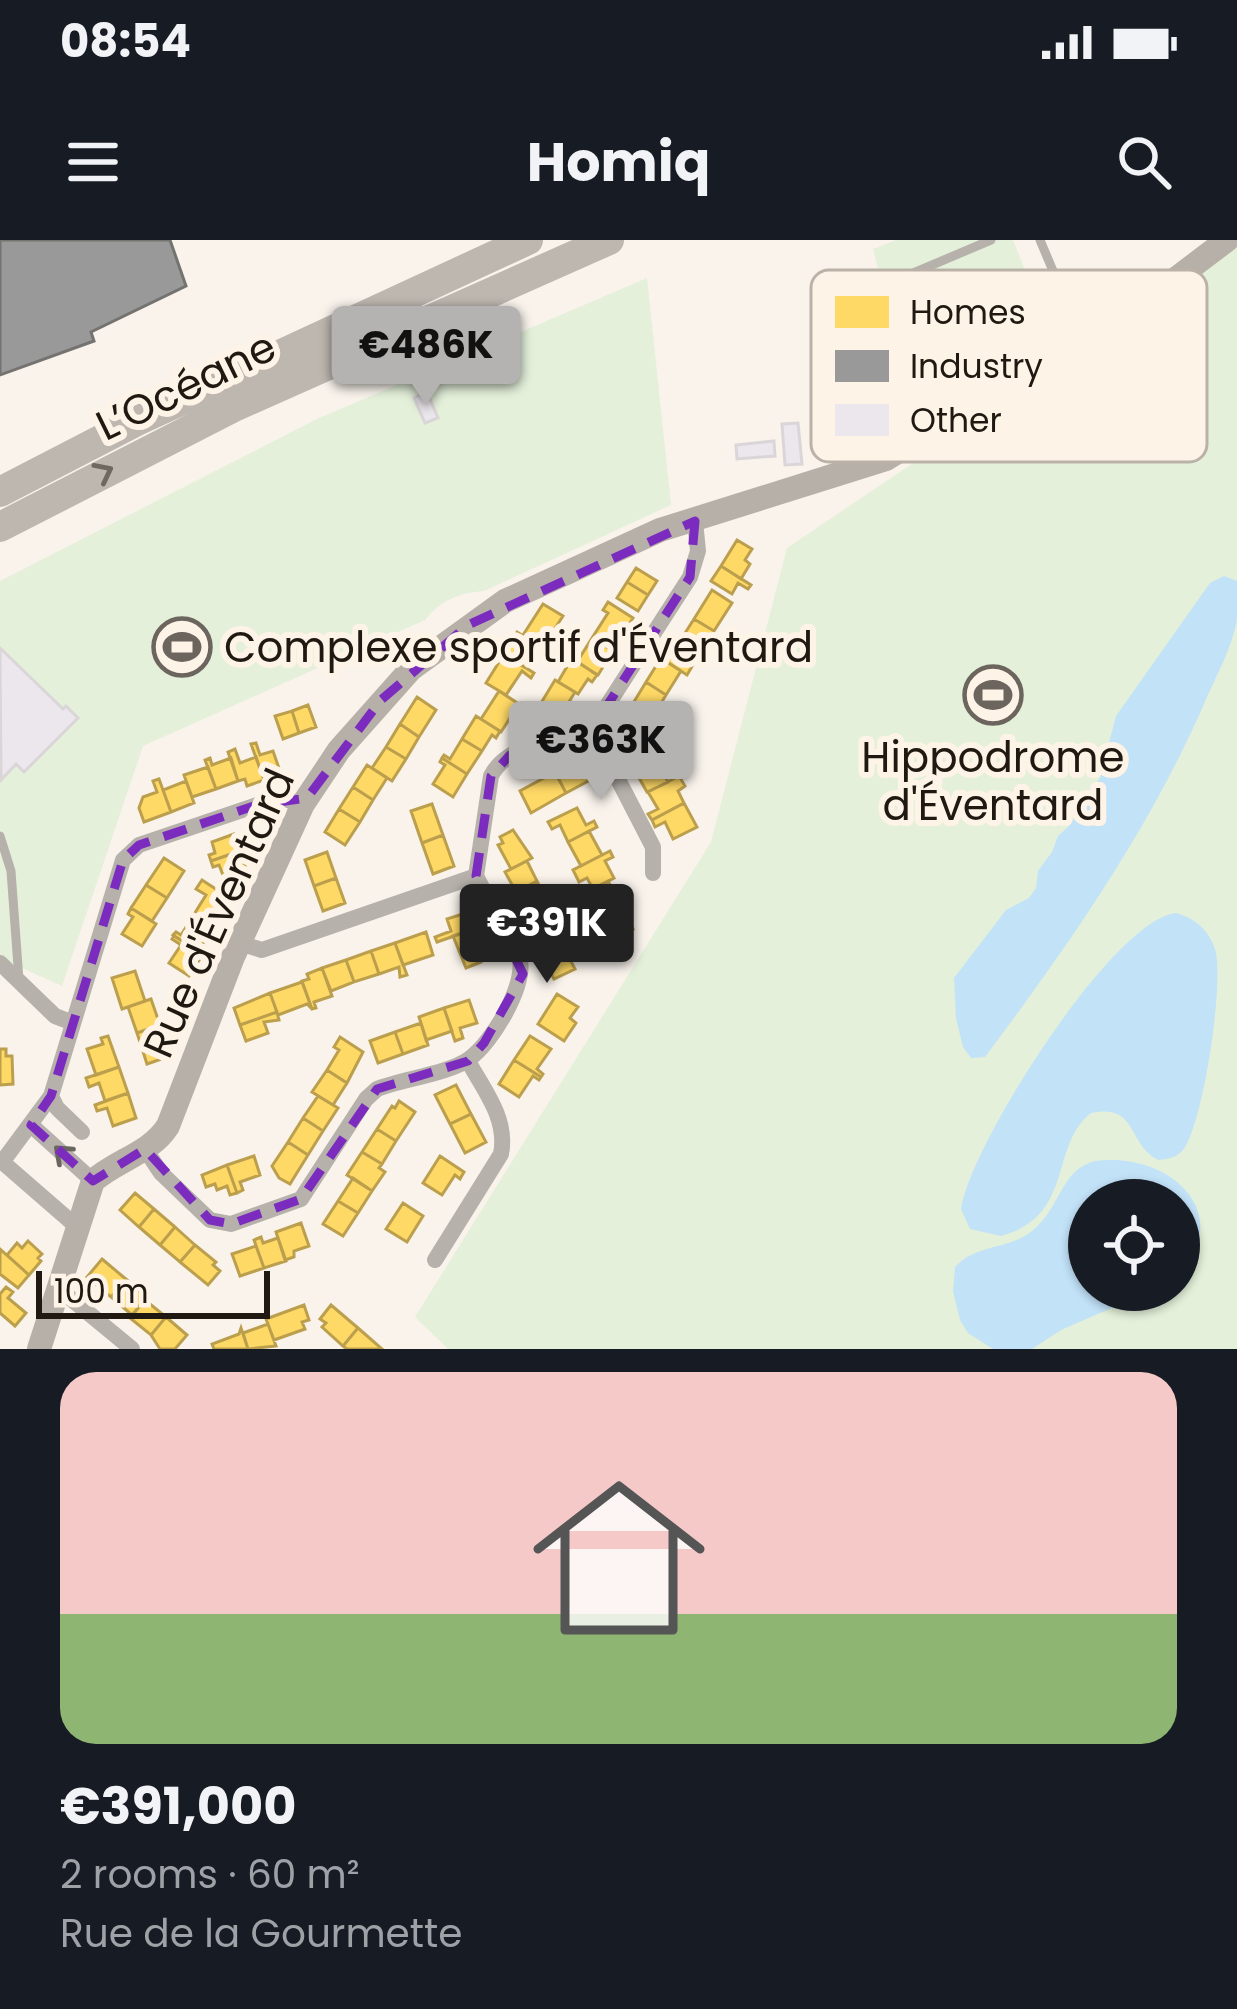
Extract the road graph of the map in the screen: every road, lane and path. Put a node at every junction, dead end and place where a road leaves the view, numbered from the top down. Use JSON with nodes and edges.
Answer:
{"nodes":[{"id":1,"x":528,"y":240,"type":"edge"},
{"id":2,"x":609,"y":240,"type":"edge"},
{"id":3,"x":992,"y":240,"type":"edge"},
{"id":4,"x":1040,"y":240,"type":"edge"},
{"id":5,"x":1227,"y":240,"type":"edge"},
{"id":6,"x":921,"y":270,"type":"edge"},
{"id":7,"x":1053,"y":270,"type":"edge"},
{"id":8,"x":1187,"y":270,"type":"edge"},
{"id":9,"x":877,"y":462,"type":"edge"},
{"id":10,"x":0,"y":492,"type":"edge"},
{"id":11,"x":695,"y":520,"type":"junction"},
{"id":12,"x":0,"y":527,"type":"edge"},
{"id":13,"x":592,"y":729,"type":"junction"},
{"id":14,"x":303,"y":804,"type":"junction"},
{"id":15,"x":1,"y":840,"type":"edge"},
{"id":16,"x":653,"y":873,"type":"dead end"},
{"id":17,"x":476,"y":876,"type":"junction"},
{"id":18,"x":239,"y":943,"type":"junction"},
{"id":19,"x":0,"y":963,"type":"edge"},
{"id":20,"x":19,"y":980,"type":"junction"},
{"id":21,"x":73,"y":1023,"type":"junction"},
{"id":22,"x":468,"y":1060,"type":"junction"},
{"id":23,"x":51,"y":1096,"type":"junction"},
{"id":24,"x":31,"y":1125,"type":"junction"},
{"id":25,"x":82,"y":1132,"type":"dead end"},
{"id":26,"x":146,"y":1149,"type":"junction"},
{"id":27,"x":2,"y":1160,"type":"edge"},
{"id":28,"x":93,"y":1181,"type":"junction"},
{"id":29,"x":76,"y":1226,"type":"junction"},
{"id":30,"x":435,"y":1260,"type":"dead end"},
{"id":31,"x":56,"y":1293,"type":"junction"},
{"id":32,"x":39,"y":1349,"type":"edge"},
{"id":33,"x":132,"y":1349,"type":"edge"}],
"edges":[{"from":1,"to":10,"type":"highway","name":"L’Océane"},
{"from":12,"to":2,"type":"highway","name":"L’Océane","one_way":true},
{"from":3,"to":6,"type":"lane"},
{"from":4,"to":7,"type":"lane"},
{"from":5,"to":8,"type":"street","name":"Rue d'Éventard"},
{"from":9,"to":11,"type":"street","name":"Rue d'Éventard"},
{"from":11,"to":13,"type":"street"},
{"from":11,"to":14,"type":"street","name":"Rue d'Éventard"},
{"from":13,"to":16,"type":"street"},
{"from":13,"to":17,"type":"street"},
{"from":14,"to":18,"type":"street","name":"Rue d'Éventard"},
{"from":14,"to":21,"type":"street"},
{"from":15,"to":20,"type":"lane"},
{"from":17,"to":18,"type":"street"},
{"from":17,"to":22,"type":"street"},
{"from":18,"to":26,"type":"street","name":"Rue d'Éventard"},
{"from":19,"to":20,"type":"street"},
{"from":20,"to":21,"type":"street"},
{"from":21,"to":23,"type":"street"},
{"from":22,"to":26,"type":"street"},
{"from":22,"to":30,"type":"street"},
{"from":23,"to":24,"type":"street"},
{"from":23,"to":25,"type":"street"},
{"from":24,"to":27,"type":"street"},
{"from":28,"to":24,"type":"street","one_way":true},
{"from":26,"to":28,"type":"street","name":"Rue d'Éventard"},
{"from":27,"to":29,"type":"street"},
{"from":28,"to":29,"type":"street"},
{"from":29,"to":31,"type":"street"},
{"from":31,"to":32,"type":"street"},
{"from":31,"to":33,"type":"street"}]}
